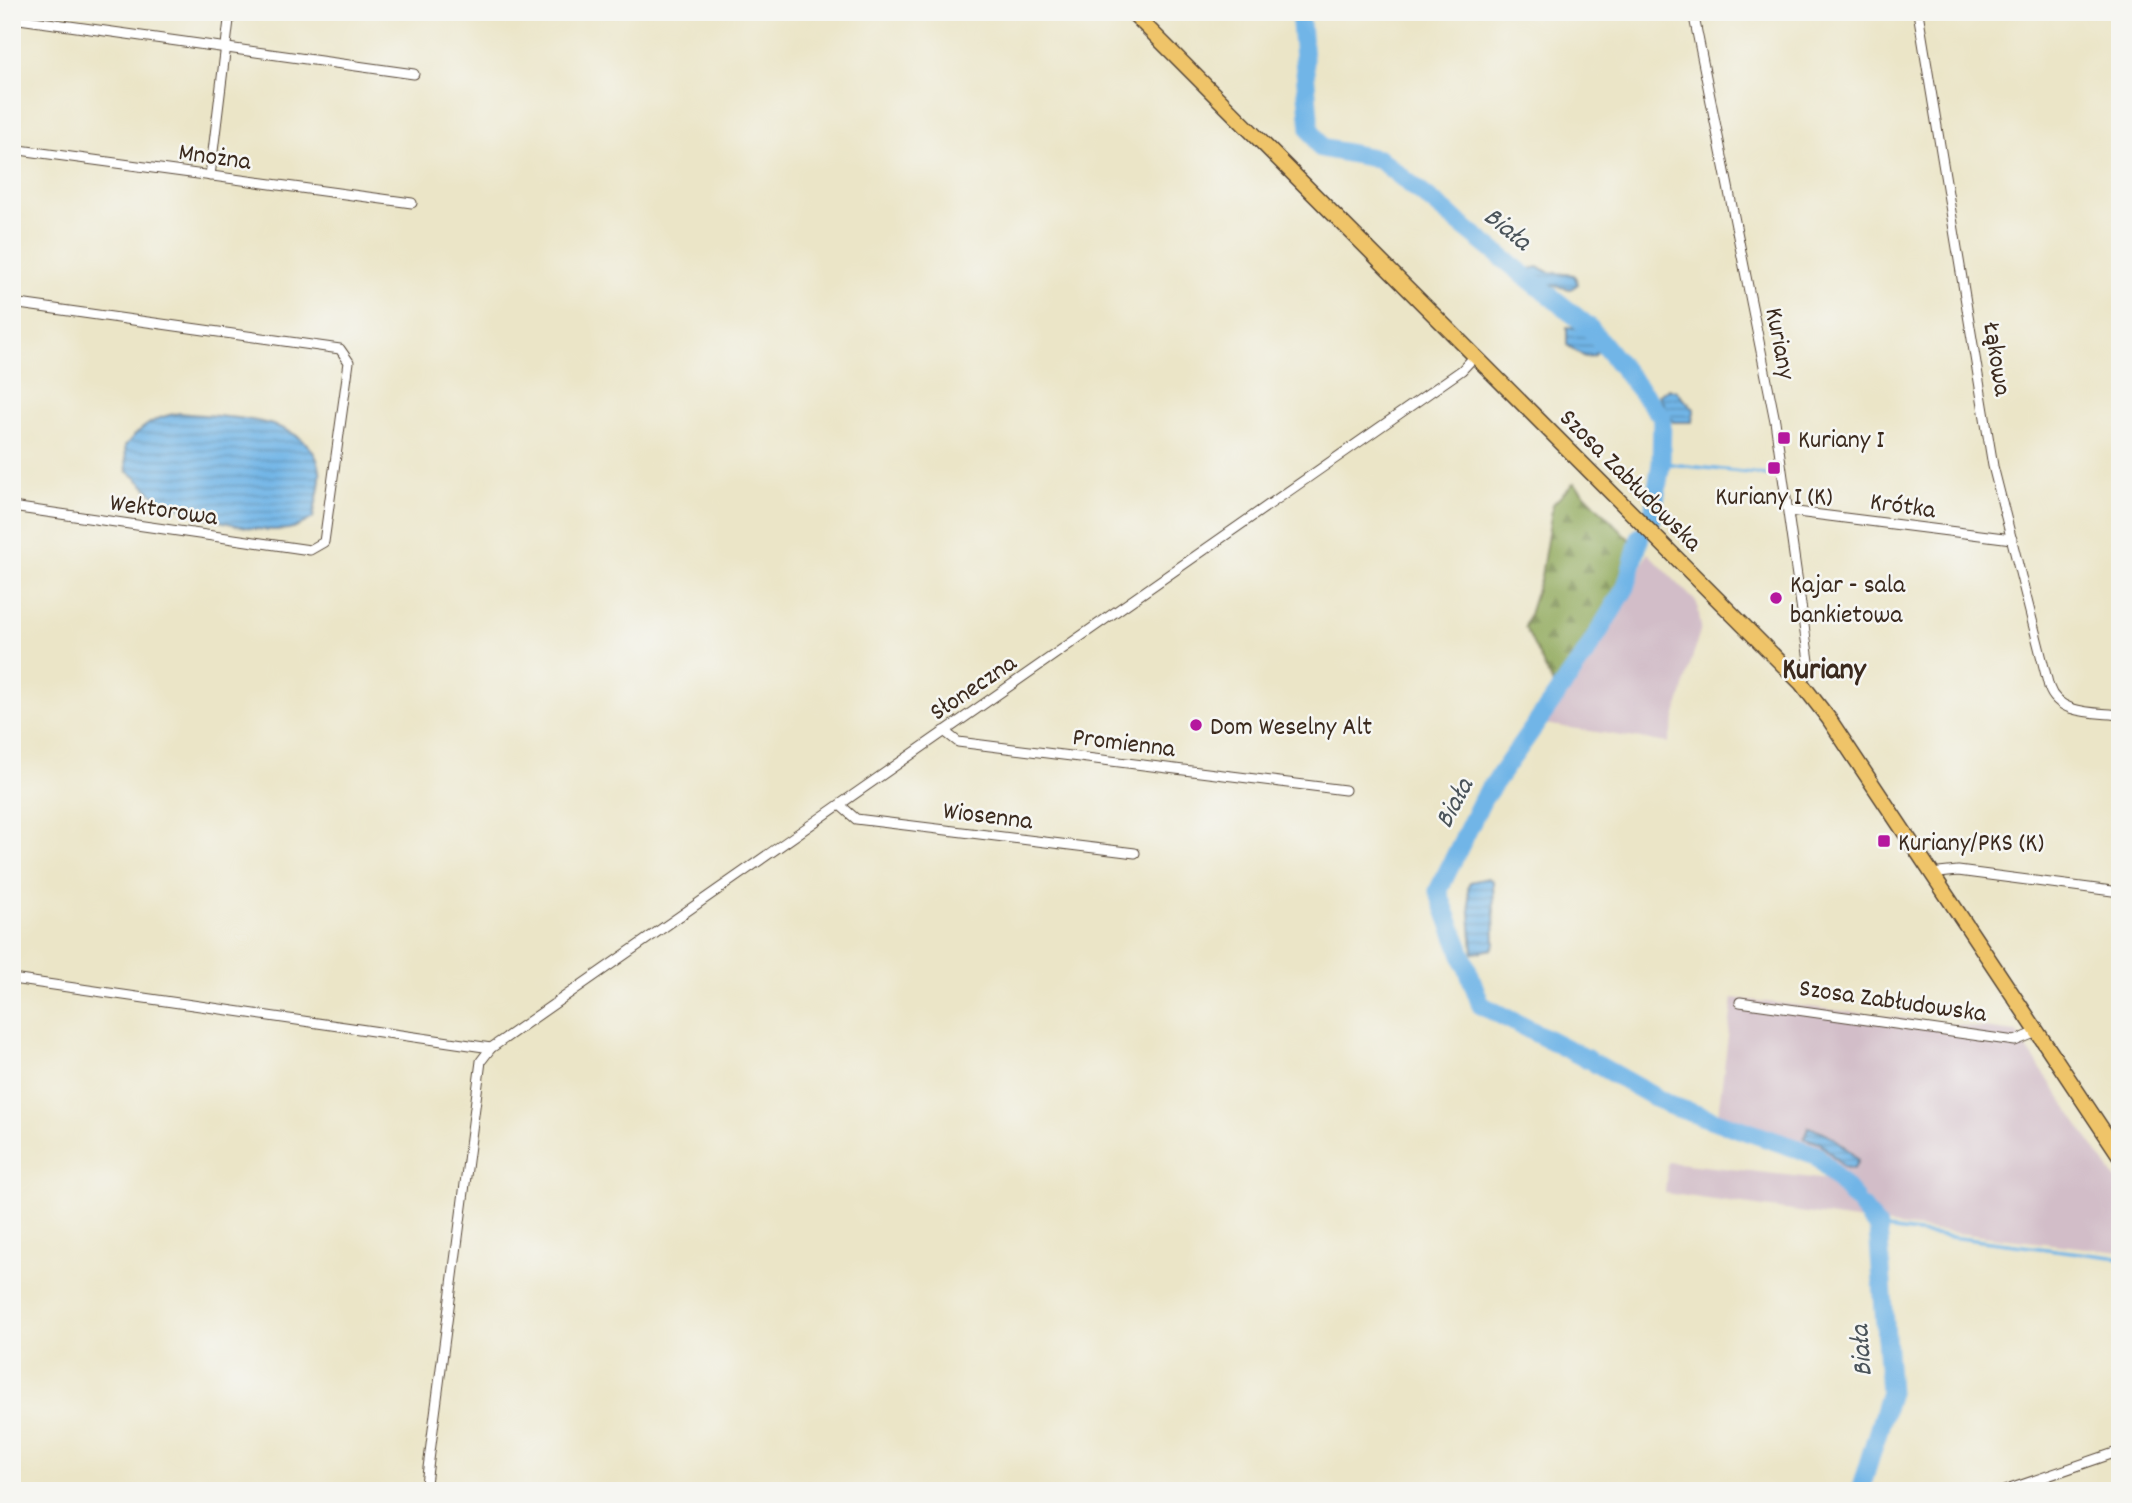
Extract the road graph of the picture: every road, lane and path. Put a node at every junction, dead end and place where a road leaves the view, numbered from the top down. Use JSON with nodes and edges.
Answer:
{"nodes":[{"id":1,"x":230,"y":12,"type":"edge"},
{"id":2,"x":1132,"y":12,"type":"edge"},
{"id":3,"x":1693,"y":12,"type":"edge"},
{"id":4,"x":1918,"y":12,"type":"edge"},
{"id":5,"x":12,"y":18,"type":"edge"},
{"id":6,"x":226,"y":48,"type":"junction"},
{"id":7,"x":414,"y":74,"type":"dead end"},
{"id":8,"x":12,"y":149,"type":"edge"},
{"id":9,"x":210,"y":176,"type":"junction"},
{"id":10,"x":412,"y":203,"type":"dead end"},
{"id":11,"x":12,"y":303,"type":"edge"},
{"id":12,"x":1475,"y":356,"type":"junction"},
{"id":13,"x":12,"y":507,"type":"edge"},
{"id":14,"x":1789,"y":511,"type":"junction"},
{"id":15,"x":2012,"y":539,"type":"junction"},
{"id":16,"x":1801,"y":683,"type":"junction"},
{"id":17,"x":2120,"y":715,"type":"edge"},
{"id":18,"x":944,"y":731,"type":"junction"},
{"id":19,"x":1345,"y":790,"type":"dead end"},
{"id":20,"x":840,"y":805,"type":"junction"},
{"id":21,"x":1135,"y":853,"type":"dead end"},
{"id":22,"x":1934,"y":878,"type":"junction"},
{"id":23,"x":2120,"y":892,"type":"edge"},
{"id":24,"x":12,"y":979,"type":"edge"},
{"id":25,"x":1740,"y":1002,"type":"dead end"},
{"id":26,"x":2037,"y":1032,"type":"junction"},
{"id":27,"x":491,"y":1048,"type":"junction"},
{"id":28,"x":2120,"y":1156,"type":"edge"},
{"id":29,"x":2120,"y":1451,"type":"edge"},
{"id":30,"x":425,"y":1491,"type":"edge"},
{"id":31,"x":2004,"y":1491,"type":"edge"}],
"edges":[{"from":1,"to":6,"type":"street"},
{"from":2,"to":12,"type":"highway","name":"Szosa Zabłudowska"},
{"from":3,"to":14,"type":"street","name":"Kuriany"},
{"from":4,"to":15,"type":"street","name":"Łąkowa"},
{"from":5,"to":6,"type":"street"},
{"from":6,"to":7,"type":"street"},
{"from":6,"to":9,"type":"street"},
{"from":8,"to":9,"type":"street","name":"Mnożna"},
{"from":9,"to":10,"type":"street","name":"Mnożna"},
{"from":11,"to":13,"type":"street","name":"Wektorowa"},
{"from":12,"to":16,"type":"highway","name":"Szosa Zabłudowska"},
{"from":12,"to":18,"type":"street","name":"Słoneczna"},
{"from":14,"to":15,"type":"street","name":"Krótka"},
{"from":14,"to":16,"type":"street","name":"Kuriany"},
{"from":15,"to":17,"type":"street","name":"Łąkowa"},
{"from":16,"to":22,"type":"highway","name":"Szosa Zabłudowska"},
{"from":18,"to":19,"type":"street","name":"Promienna"},
{"from":18,"to":20,"type":"street","name":"Słoneczna"},
{"from":20,"to":21,"type":"street","name":"Wiosenna"},
{"from":20,"to":27,"type":"street","name":"Słoneczna"},
{"from":22,"to":23,"type":"street"},
{"from":22,"to":26,"type":"highway","name":"Szosa Zabłudowska"},
{"from":24,"to":27,"type":"street"},
{"from":25,"to":26,"type":"street","name":"Szosa Zabłudowska"},
{"from":26,"to":28,"type":"highway","name":"Szosa Zabłudowska"},
{"from":27,"to":30,"type":"street"},
{"from":29,"to":31,"type":"street"}]}
